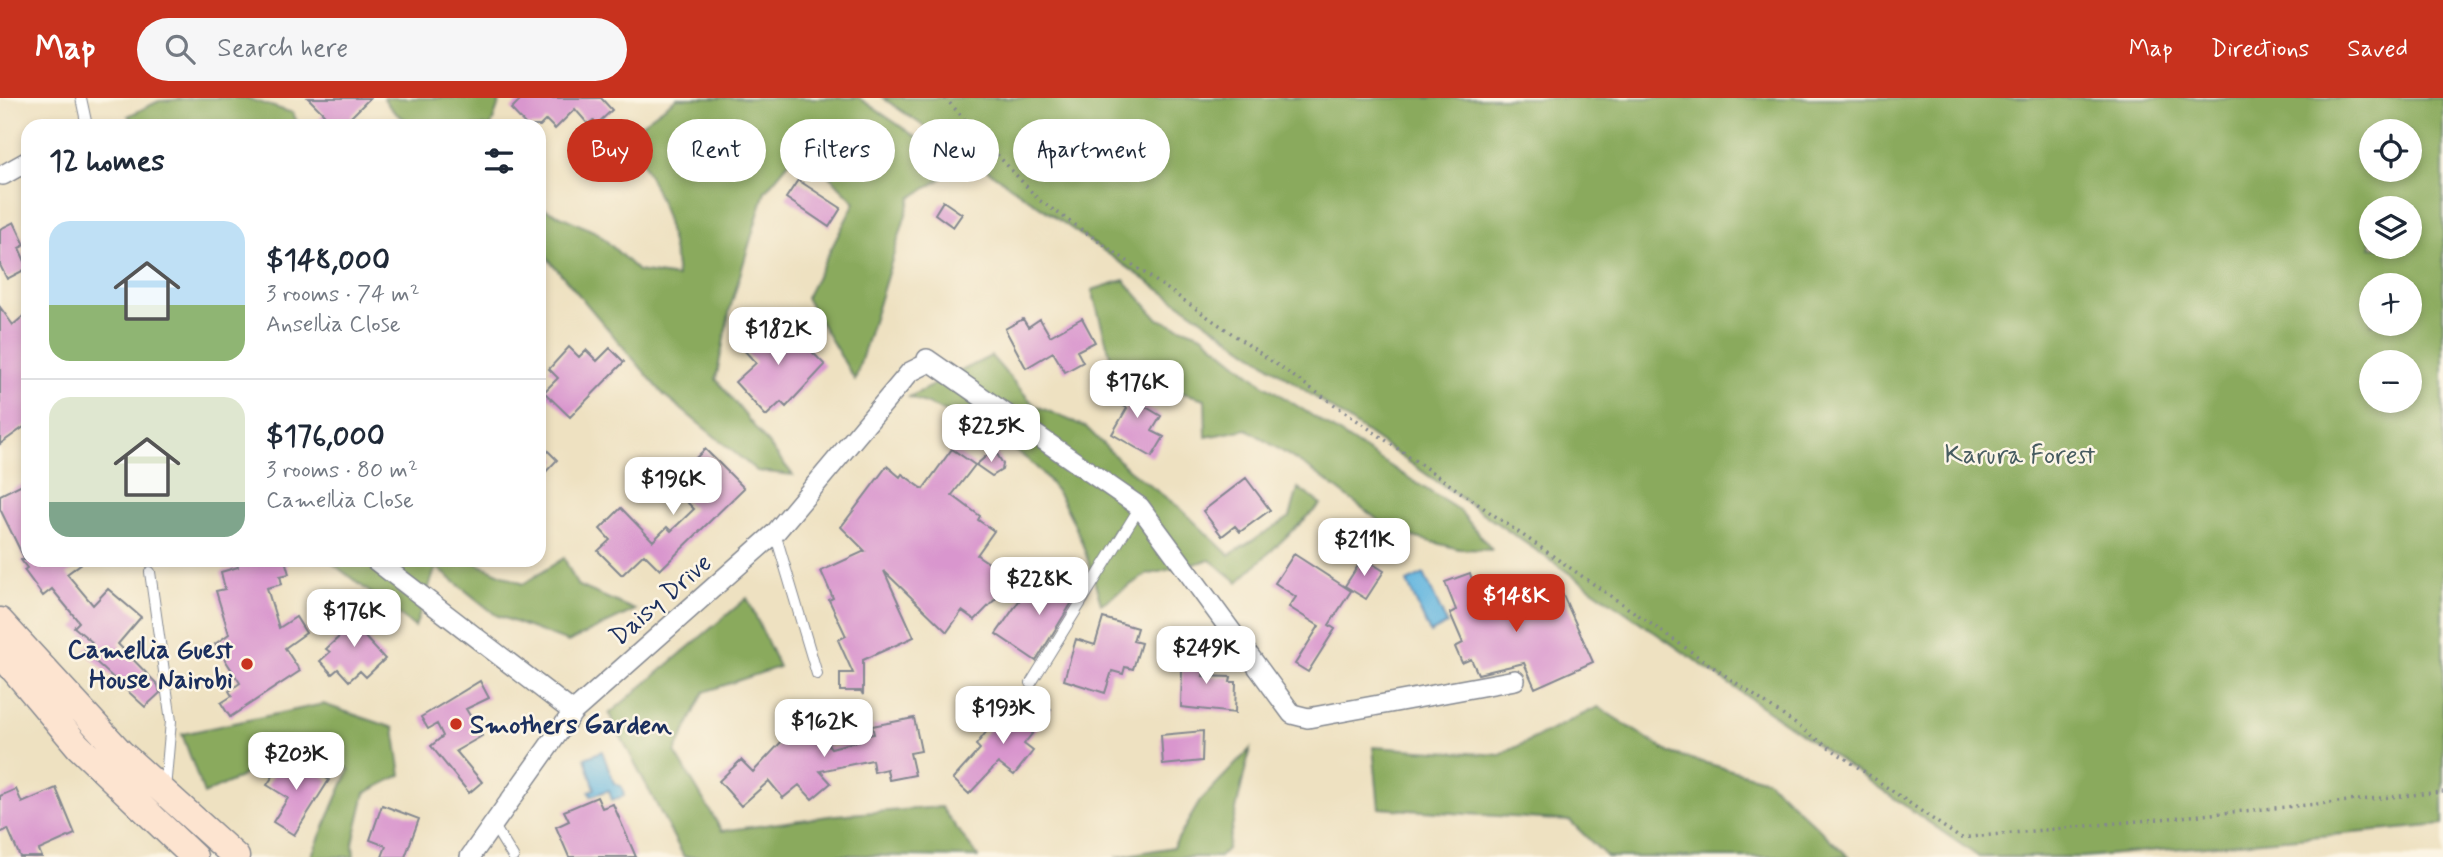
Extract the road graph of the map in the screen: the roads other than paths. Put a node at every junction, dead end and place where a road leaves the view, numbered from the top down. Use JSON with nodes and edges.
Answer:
{"nodes":[{"id":1,"x":81,"y":98,"type":"edge"},
{"id":2,"x":86,"y":119,"type":"edge"},
{"id":3,"x":21,"y":165,"type":"edge"},
{"id":4,"x":3,"y":175,"type":"dead end"},
{"id":5,"x":1140,"y":507,"type":"junction"},
{"id":6,"x":775,"y":533,"type":"junction"},
{"id":7,"x":384,"y":567,"type":"edge"},
{"id":8,"x":150,"y":572,"type":"dead end"},
{"id":9,"x":0,"y":621,"type":"edge"},
{"id":10,"x":0,"y":653,"type":"edge"},
{"id":11,"x":817,"y":674,"type":"dead end"},
{"id":12,"x":1515,"y":680,"type":"dead end"},
{"id":13,"x":1031,"y":682,"type":"dead end"},
{"id":14,"x":573,"y":712,"type":"junction"},
{"id":15,"x":164,"y":794,"type":"junction"},
{"id":16,"x":494,"y":825,"type":"junction"},
{"id":17,"x":194,"y":857,"type":"edge"},
{"id":18,"x":236,"y":857,"type":"edge"},
{"id":19,"x":470,"y":857,"type":"edge"},
{"id":20,"x":513,"y":857,"type":"edge"}],
"edges":[{"from":1,"to":2,"type":"lane"},
{"from":3,"to":4,"type":"street"},
{"from":5,"to":6,"type":"street","name":"Daisy Drive"},
{"from":5,"to":12,"type":"street"},
{"from":5,"to":13,"type":"lane"},
{"from":6,"to":11,"type":"lane"},
{"from":6,"to":14,"type":"street","name":"Daisy Drive"},
{"from":7,"to":14,"type":"street"},
{"from":8,"to":15,"type":"lane"},
{"from":9,"to":15,"type":"street"},
{"from":10,"to":17,"type":"street"},
{"from":14,"to":16,"type":"street","name":"Daisy Drive"},
{"from":15,"to":18,"type":"street"},
{"from":16,"to":19,"type":"street","name":"Daisy Drive"},
{"from":16,"to":20,"type":"lane"}]}
